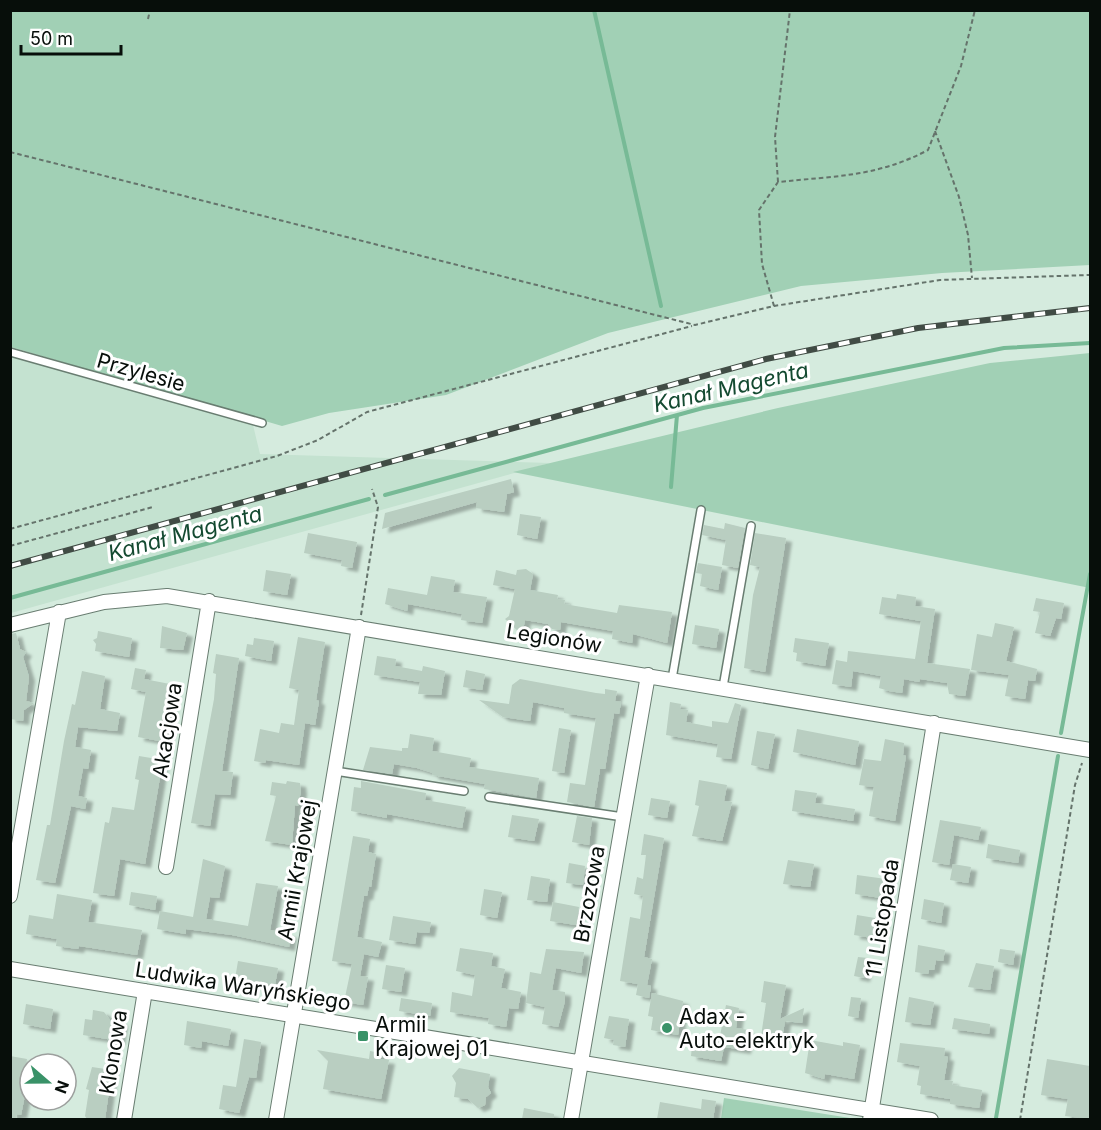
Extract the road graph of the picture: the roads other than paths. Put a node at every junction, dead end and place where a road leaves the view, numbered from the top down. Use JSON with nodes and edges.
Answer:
{"nodes":[{"id":1,"x":10,"y":352,"type":"edge"},
{"id":2,"x":262,"y":423,"type":"dead end"},
{"id":3,"x":701,"y":510,"type":"dead end"},
{"id":4,"x":751,"y":526,"type":"dead end"},
{"id":5,"x":209,"y":601,"type":"junction"},
{"id":6,"x":59,"y":612,"type":"junction"},
{"id":7,"x":10,"y":625,"type":"edge"},
{"id":8,"x":359,"y":627,"type":"junction"},
{"id":9,"x":648,"y":675,"type":"junction"},
{"id":10,"x":672,"y":679,"type":"junction"},
{"id":11,"x":723,"y":687,"type":"junction"},
{"id":12,"x":934,"y":723,"type":"junction"},
{"id":13,"x":1089,"y":749,"type":"edge"},
{"id":14,"x":335,"y":771,"type":"junction"},
{"id":15,"x":464,"y":791,"type":"dead end"},
{"id":16,"x":489,"y":797,"type":"dead end"},
{"id":17,"x":17,"y":806,"type":"edge"},
{"id":18,"x":623,"y":818,"type":"junction"},
{"id":19,"x":165,"y":867,"type":"dead end"},
{"id":20,"x":10,"y":896,"type":"edge"},
{"id":21,"x":10,"y":969,"type":"edge"},
{"id":22,"x":145,"y":991,"type":"junction"},
{"id":23,"x":293,"y":1016,"type":"junction"},
{"id":24,"x":581,"y":1063,"type":"junction"},
{"id":25,"x":871,"y":1115,"type":"edge"},
{"id":26,"x":124,"y":1119,"type":"edge"},
{"id":27,"x":276,"y":1119,"type":"edge"},
{"id":28,"x":571,"y":1119,"type":"edge"},
{"id":29,"x":931,"y":1119,"type":"edge"}],
"edges":[{"from":1,"to":2,"type":"lane","name":"Przylesie"},
{"from":3,"to":10,"type":"lane"},
{"from":4,"to":11,"type":"lane"},
{"from":5,"to":6,"type":"street","name":"Legionów"},
{"from":5,"to":8,"type":"street","name":"Legionów"},
{"from":5,"to":19,"type":"street","name":"Akacjowa"},
{"from":6,"to":7,"type":"street","name":"Legionów"},
{"from":6,"to":17,"type":"street"},
{"from":8,"to":9,"type":"street","name":"Legionów"},
{"from":8,"to":14,"type":"street","name":"Armii Krajowej"},
{"from":9,"to":10,"type":"street","name":"Legionów"},
{"from":9,"to":18,"type":"street","name":"Brzozowa"},
{"from":10,"to":11,"type":"street","name":"Legionów"},
{"from":11,"to":12,"type":"street","name":"Legionów"},
{"from":12,"to":13,"type":"street","name":"Legionów"},
{"from":12,"to":25,"type":"street","name":"11 Listopada"},
{"from":14,"to":15,"type":"lane"},
{"from":14,"to":23,"type":"street","name":"Armii Krajowej"},
{"from":16,"to":18,"type":"lane"},
{"from":17,"to":20,"type":"street"},
{"from":18,"to":24,"type":"street","name":"Brzozowa"},
{"from":21,"to":22,"type":"street","name":"Ludwika Waryńskiego"},
{"from":22,"to":23,"type":"street","name":"Ludwika Waryńskiego"},
{"from":22,"to":26,"type":"street","name":"Klonowa"},
{"from":23,"to":24,"type":"street","name":"Ludwika Waryńskiego"},
{"from":23,"to":27,"type":"street","name":"Armii Krajowej"},
{"from":24,"to":25,"type":"street","name":"Ludwika Waryńskiego"},
{"from":24,"to":28,"type":"street","name":"Brzozowa"},
{"from":25,"to":29,"type":"street","name":"Ludwika Waryńskiego"}]}
